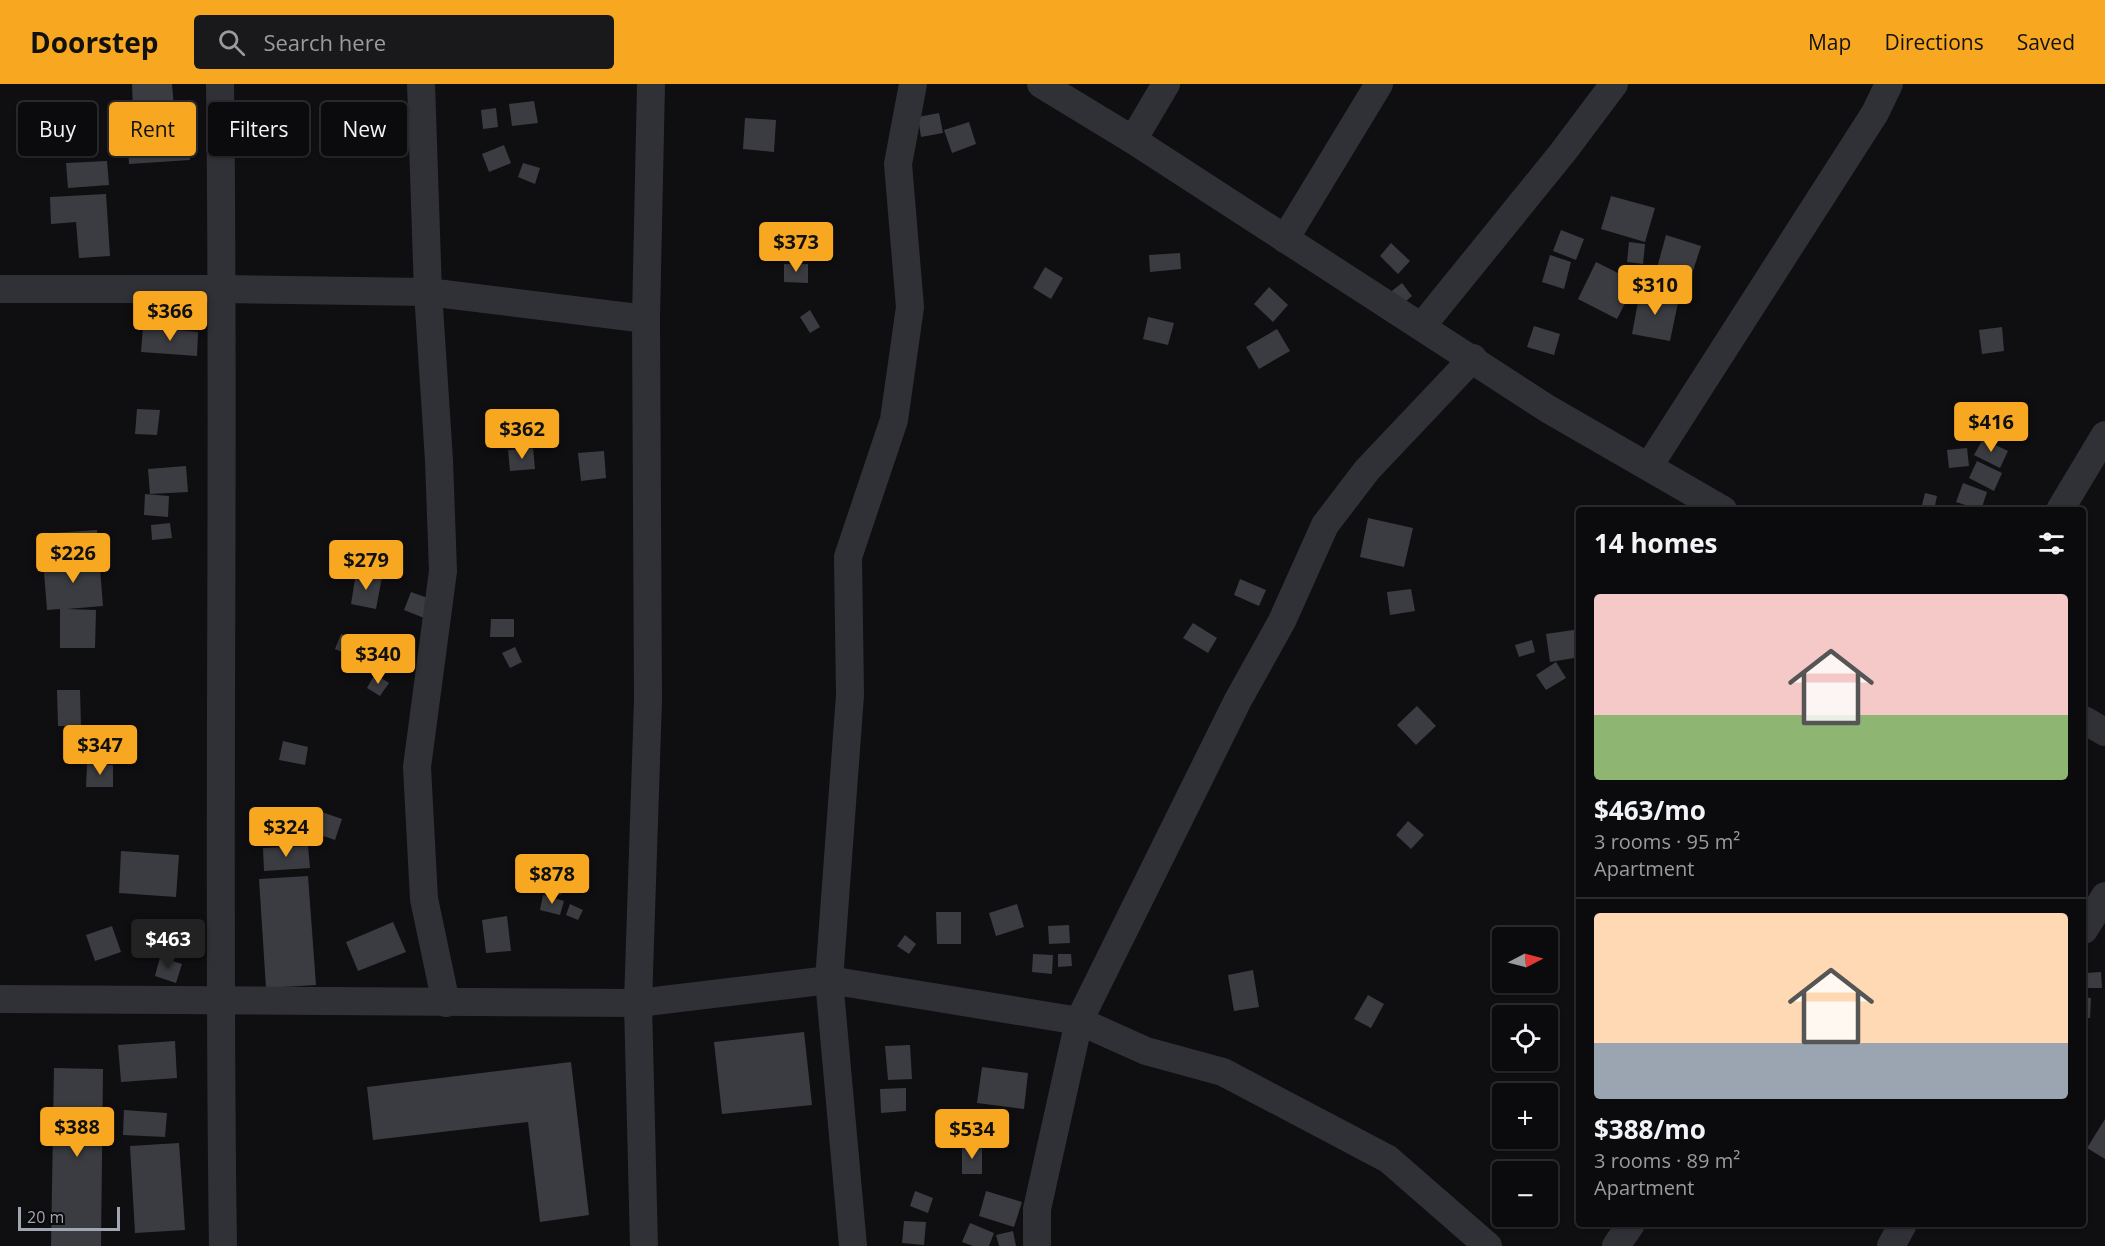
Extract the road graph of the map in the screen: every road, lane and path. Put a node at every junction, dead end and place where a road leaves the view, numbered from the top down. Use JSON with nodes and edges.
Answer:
{"nodes":[{"id":1,"x":220,"y":84,"type":"edge"},
{"id":2,"x":420,"y":84,"type":"edge"},
{"id":3,"x":651,"y":84,"type":"edge"},
{"id":4,"x":913,"y":84,"type":"edge"},
{"id":5,"x":1041,"y":84,"type":"edge"},
{"id":6,"x":1166,"y":84,"type":"edge"},
{"id":7,"x":1379,"y":84,"type":"edge"},
{"id":8,"x":1614,"y":84,"type":"edge"},
{"id":9,"x":1889,"y":84,"type":"edge"},
{"id":10,"x":1133,"y":140,"type":"junction"},
{"id":11,"x":1285,"y":239,"type":"junction"},
{"id":12,"x":0,"y":289,"type":"edge"},
{"id":13,"x":222,"y":289,"type":"junction"},
{"id":14,"x":428,"y":292,"type":"junction"},
{"id":15,"x":646,"y":319,"type":"junction"},
{"id":16,"x":1422,"y":326,"type":"junction"},
{"id":17,"x":1473,"y":358,"type":"junction"},
{"id":18,"x":2105,"y":435,"type":"edge"},
{"id":19,"x":1650,"y":466,"type":"junction"},
{"id":20,"x":1718,"y":507,"type":"edge"},
{"id":21,"x":2062,"y":507,"type":"edge"},
{"id":22,"x":2086,"y":721,"type":"edge"},
{"id":23,"x":2105,"y":732,"type":"edge"},
{"id":24,"x":2105,"y":896,"type":"edge"},
{"id":25,"x":2086,"y":927,"type":"edge"},
{"id":26,"x":829,"y":980,"type":"junction"},
{"id":27,"x":0,"y":999,"type":"edge"},
{"id":28,"x":219,"y":1002,"type":"junction"},
{"id":29,"x":446,"y":1002,"type":"junction"},
{"id":30,"x":638,"y":1003,"type":"junction"},
{"id":31,"x":1079,"y":1021,"type":"junction"},
{"id":32,"x":1629,"y":1227,"type":"edge"},
{"id":33,"x":1901,"y":1227,"type":"edge"},
{"id":34,"x":223,"y":1246,"type":"edge"},
{"id":35,"x":644,"y":1246,"type":"edge"},
{"id":36,"x":853,"y":1246,"type":"edge"},
{"id":37,"x":1037,"y":1246,"type":"edge"},
{"id":38,"x":1488,"y":1246,"type":"edge"},
{"id":39,"x":1616,"y":1246,"type":"edge"},
{"id":40,"x":1891,"y":1246,"type":"edge"}],
"edges":[{"from":1,"to":13,"type":"street"},
{"from":2,"to":14,"type":"street"},
{"from":3,"to":15,"type":"street"},
{"from":4,"to":26,"type":"street"},
{"from":5,"to":10,"type":"street"},
{"from":6,"to":10,"type":"street"},
{"from":7,"to":11,"type":"street"},
{"from":8,"to":16,"type":"street"},
{"from":9,"to":19,"type":"street"},
{"from":10,"to":11,"type":"street"},
{"from":11,"to":16,"type":"street"},
{"from":12,"to":13,"type":"street"},
{"from":13,"to":14,"type":"street"},
{"from":13,"to":28,"type":"street"},
{"from":14,"to":15,"type":"street"},
{"from":14,"to":29,"type":"street"},
{"from":15,"to":30,"type":"street"},
{"from":16,"to":17,"type":"street"},
{"from":17,"to":19,"type":"street"},
{"from":17,"to":31,"type":"street"},
{"from":18,"to":21,"type":"street"},
{"from":19,"to":20,"type":"street"},
{"from":22,"to":23,"type":"street"},
{"from":24,"to":25,"type":"street"},
{"from":26,"to":30,"type":"street"},
{"from":26,"to":31,"type":"street"},
{"from":26,"to":36,"type":"street"},
{"from":27,"to":28,"type":"street"},
{"from":28,"to":29,"type":"street"},
{"from":28,"to":34,"type":"street"},
{"from":29,"to":30,"type":"street"},
{"from":30,"to":35,"type":"street"},
{"from":31,"to":37,"type":"street"},
{"from":31,"to":38,"type":"street"},
{"from":32,"to":39,"type":"street"},
{"from":33,"to":40,"type":"street"}]}
